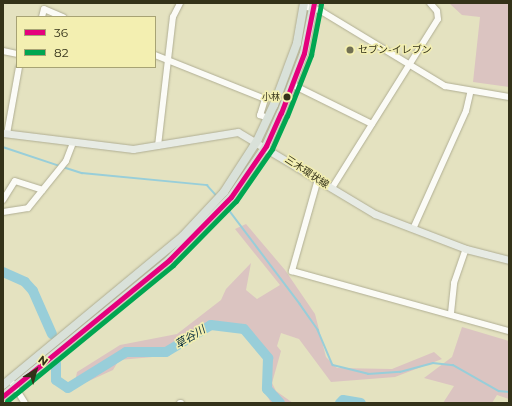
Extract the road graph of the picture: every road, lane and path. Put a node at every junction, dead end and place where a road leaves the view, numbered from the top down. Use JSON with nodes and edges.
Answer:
{"nodes":[{"id":1,"x":180,"y":3,"type":"edge"},
{"id":2,"x":430,"y":3,"type":"edge"},
{"id":3,"x":304,"y":5,"type":"edge"},
{"id":4,"x":314,"y":6,"type":"edge"},
{"id":5,"x":42,"y":16,"type":"edge"},
{"id":6,"x":61,"y":16,"type":"edge"},
{"id":7,"x":3,"y":51,"type":"edge"},
{"id":8,"x":16,"y":54,"type":"edge"},
{"id":9,"x":156,"y":55,"type":"edge"},
{"id":10,"x":168,"y":60,"type":"junction"},
{"id":11,"x":407,"y":65,"type":"junction"},
{"id":12,"x":20,"y":68,"type":"edge"},
{"id":13,"x":293,"y":85,"type":"junction"},
{"id":14,"x":470,"y":93,"type":"junction"},
{"id":15,"x":509,"y":97,"type":"edge"},
{"id":16,"x":268,"y":118,"type":"junction"},
{"id":17,"x":372,"y":124,"type":"junction"},
{"id":18,"x":5,"y":134,"type":"edge"},
{"id":19,"x":257,"y":141,"type":"junction"},
{"id":20,"x":73,"y":144,"type":"junction"},
{"id":21,"x":158,"y":146,"type":"junction"},
{"id":22,"x":266,"y":146,"type":"junction"},
{"id":23,"x":318,"y":179,"type":"junction"},
{"id":24,"x":332,"y":188,"type":"junction"},
{"id":25,"x":43,"y":190,"type":"junction"},
{"id":26,"x":3,"y":200,"type":"edge"},
{"id":27,"x":3,"y":212,"type":"edge"},
{"id":28,"x":413,"y":229,"type":"junction"},
{"id":29,"x":466,"y":249,"type":"junction"},
{"id":30,"x":509,"y":260,"type":"edge"},
{"id":31,"x":451,"y":313,"type":"junction"},
{"id":32,"x":509,"y":331,"type":"edge"},
{"id":33,"x":10,"y":379,"type":"junction"},
{"id":34,"x":3,"y":384,"type":"edge"},
{"id":35,"x":15,"y":386,"type":"junction"},
{"id":36,"x":3,"y":396,"type":"edge"},
{"id":37,"x":25,"y":403,"type":"edge"}],
"edges":[{"from":1,"to":10,"type":"street"},
{"from":2,"to":11,"type":"street"},
{"from":3,"to":4,"type":"street"},
{"from":3,"to":16,"type":"highway"},
{"from":4,"to":11,"type":"street"},
{"from":4,"to":13,"type":"highway"},
{"from":5,"to":6,"type":"street"},
{"from":7,"to":8,"type":"street"},
{"from":9,"to":10,"type":"street"},
{"from":10,"to":16,"type":"street"},
{"from":10,"to":21,"type":"street"},
{"from":11,"to":14,"type":"street"},
{"from":11,"to":17,"type":"street"},
{"from":12,"to":18,"type":"street"},
{"from":13,"to":17,"type":"street"},
{"from":13,"to":22,"type":"highway"},
{"from":14,"to":15,"type":"street"},
{"from":14,"to":28,"type":"street"},
{"from":16,"to":19,"type":"highway"},
{"from":17,"to":24,"type":"street"},
{"from":18,"to":20,"type":"main road","name":"三木環状線"},
{"from":19,"to":21,"type":"main road","name":"三木環状線"},
{"from":19,"to":22,"type":"main road","name":"三木環状線"},
{"from":19,"to":33,"type":"highway"},
{"from":20,"to":21,"type":"main road","name":"三木環状線"},
{"from":20,"to":25,"type":"street"},
{"from":22,"to":23,"type":"main road","name":"三木環状線"},
{"from":22,"to":35,"type":"highway"},
{"from":23,"to":24,"type":"main road","name":"三木環状線"},
{"from":23,"to":31,"type":"street"},
{"from":24,"to":28,"type":"main road","name":"三木環状線"},
{"from":25,"to":26,"type":"street"},
{"from":25,"to":27,"type":"street"},
{"from":28,"to":29,"type":"main road","name":"三木環状線"},
{"from":29,"to":30,"type":"main road","name":"三木環状線"},
{"from":29,"to":31,"type":"street"},
{"from":31,"to":32,"type":"street"},
{"from":33,"to":34,"type":"highway"},
{"from":33,"to":35,"type":"street"},
{"from":35,"to":36,"type":"highway"},
{"from":35,"to":37,"type":"street"}]}
